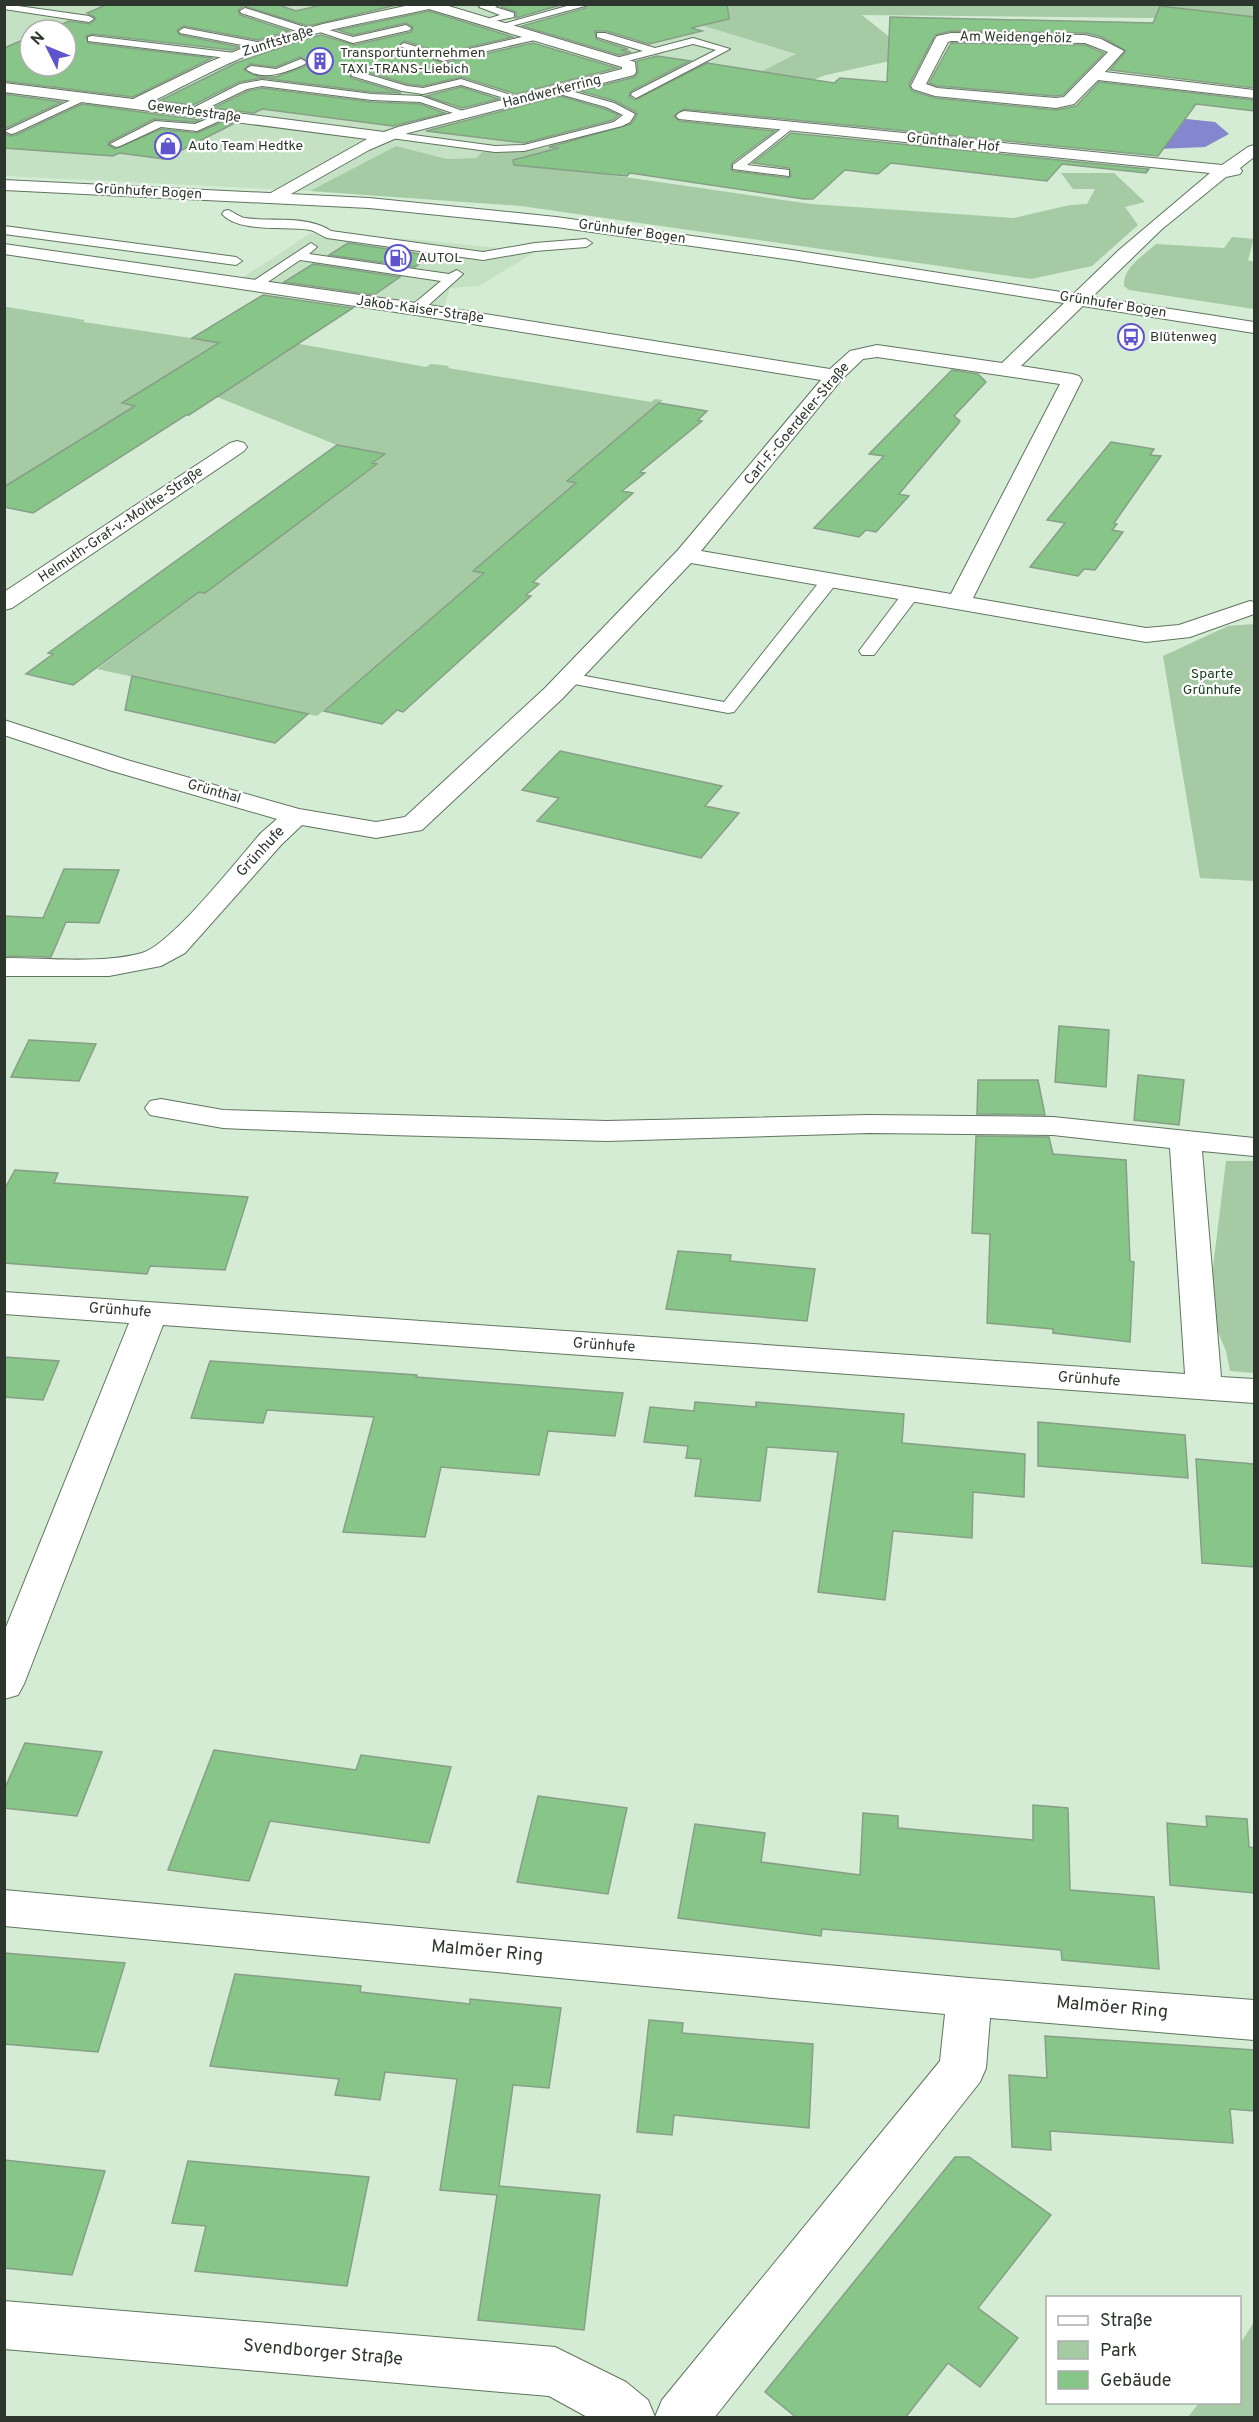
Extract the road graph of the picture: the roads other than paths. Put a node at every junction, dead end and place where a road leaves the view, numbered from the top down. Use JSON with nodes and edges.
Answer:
{"nodes":[{"id":1,"x":496,"y":4,"type":"edge"},
{"id":2,"x":556,"y":4,"type":"edge"},
{"id":3,"x":428,"y":5,"type":"edge"},
{"id":4,"x":4,"y":6,"type":"edge"},
{"id":5,"x":580,"y":6,"type":"edge"},
{"id":6,"x":29,"y":7,"type":"edge"},
{"id":7,"x":245,"y":11,"type":"dead end"},
{"id":8,"x":287,"y":14,"type":"dead end"},
{"id":9,"x":89,"y":19,"type":"dead end"},
{"id":10,"x":499,"y":21,"type":"junction"},
{"id":11,"x":406,"y":28,"type":"dead end"},
{"id":12,"x":184,"y":31,"type":"dead end"},
{"id":13,"x":315,"y":31,"type":"junction"},
{"id":14,"x":601,"y":35,"type":"dead end"},
{"id":15,"x":539,"y":38,"type":"junction"},
{"id":16,"x":92,"y":39,"type":"dead end"},
{"id":17,"x":331,"y":44,"type":"dead end"},
{"id":18,"x":262,"y":46,"type":"junction"},
{"id":19,"x":405,"y":46,"type":"dead end"},
{"id":20,"x":655,"y":51,"type":"junction"},
{"id":21,"x":235,"y":56,"type":"junction"},
{"id":22,"x":473,"y":56,"type":"dead end"},
{"id":23,"x":616,"y":61,"type":"junction"},
{"id":24,"x":301,"y":62,"type":"dead end"},
{"id":25,"x":216,"y":65,"type":"junction"},
{"id":26,"x":356,"y":74,"type":"dead end"},
{"id":27,"x":1095,"y":75,"type":"junction"},
{"id":28,"x":4,"y":87,"type":"edge"},
{"id":29,"x":560,"y":91,"type":"junction"},
{"id":30,"x":1254,"y":94,"type":"edge"},
{"id":31,"x":636,"y":95,"type":"dead end"},
{"id":32,"x":84,"y":97,"type":"junction"},
{"id":33,"x":520,"y":100,"type":"junction"},
{"id":34,"x":135,"y":104,"type":"junction"},
{"id":35,"x":191,"y":111,"type":"junction"},
{"id":36,"x":465,"y":114,"type":"junction"},
{"id":37,"x":222,"y":116,"type":"junction"},
{"id":38,"x":684,"y":116,"type":"dead end"},
{"id":39,"x":789,"y":126,"type":"junction"},
{"id":40,"x":11,"y":131,"type":"dead end"},
{"id":41,"x":388,"y":136,"type":"junction"},
{"id":42,"x":116,"y":144,"type":"dead end"},
{"id":43,"x":1254,"y":150,"type":"edge"},
{"id":44,"x":1223,"y":170,"type":"junction"},
{"id":45,"x":1254,"y":172,"type":"edge"},
{"id":46,"x":785,"y":173,"type":"dead end"},
{"id":47,"x":4,"y":185,"type":"edge"},
{"id":48,"x":275,"y":198,"type":"junction"},
{"id":49,"x":4,"y":202,"type":"edge"},
{"id":50,"x":96,"y":207,"type":"dead end"},
{"id":51,"x":206,"y":213,"type":"dead end"},
{"id":52,"x":228,"y":214,"type":"junction"},
{"id":53,"x":368,"y":222,"type":"dead end"},
{"id":54,"x":438,"y":227,"type":"dead end"},
{"id":55,"x":4,"y":230,"type":"edge"},
{"id":56,"x":327,"y":234,"type":"junction"},
{"id":57,"x":586,"y":243,"type":"junction"},
{"id":58,"x":4,"y":249,"type":"edge"},
{"id":59,"x":298,"y":256,"type":"junction"},
{"id":60,"x":483,"y":256,"type":"junction"},
{"id":61,"x":236,"y":261,"type":"dead end"},
{"id":62,"x":753,"y":267,"type":"dead end"},
{"id":63,"x":450,"y":279,"type":"junction"},
{"id":64,"x":857,"y":283,"type":"dead end"},
{"id":65,"x":251,"y":287,"type":"junction"},
{"id":66,"x":1078,"y":299,"type":"junction"},
{"id":67,"x":416,"y":309,"type":"junction"},
{"id":68,"x":1063,"y":314,"type":"junction"},
{"id":69,"x":1254,"y":328,"type":"edge"},
{"id":70,"x":1254,"y":344,"type":"edge"},
{"id":71,"x":1006,"y":369,"type":"junction"},
{"id":72,"x":834,"y":376,"type":"junction"},
{"id":73,"x":237,"y":447,"type":"dead end"},
{"id":74,"x":686,"y":555,"type":"junction"},
{"id":75,"x":830,"y":580,"type":"junction"},
{"id":76,"x":911,"y":594,"type":"junction"},
{"id":77,"x":958,"y":602,"type":"junction"},
{"id":78,"x":4,"y":603,"type":"edge"},
{"id":79,"x":1250,"y":608,"type":"dead end"},
{"id":80,"x":868,"y":651,"type":"dead end"},
{"id":81,"x":569,"y":678,"type":"junction"},
{"id":82,"x":4,"y":727,"type":"edge"},
{"id":83,"x":425,"y":814,"type":"joint"},
{"id":84,"x":296,"y":816,"type":"junction"},
{"id":85,"x":4,"y":968,"type":"edge"},
{"id":86,"x":161,"y":1108,"type":"dead end"},
{"id":87,"x":1185,"y":1139,"type":"junction"},
{"id":88,"x":1254,"y":1147,"type":"edge"},
{"id":89,"x":4,"y":1303,"type":"edge"},
{"id":90,"x":150,"y":1314,"type":"junction"},
{"id":91,"x":1204,"y":1388,"type":"junction"},
{"id":92,"x":1254,"y":1391,"type":"edge"},
{"id":93,"x":4,"y":1684,"type":"edge"},
{"id":94,"x":4,"y":1908,"type":"edge"},
{"id":95,"x":969,"y":1997,"type":"junction"},
{"id":96,"x":1254,"y":2020,"type":"edge"},
{"id":97,"x":4,"y":2325,"type":"edge"},
{"id":98,"x":629,"y":2418,"type":"edge"},
{"id":99,"x":681,"y":2418,"type":"edge"}],
"edges":[{"from":1,"to":10,"type":"lane"},
{"from":2,"to":10,"type":"lane"},
{"from":3,"to":10,"type":"street","name":"Handwerkerring"},
{"from":3,"to":13,"type":"street","name":"Zunftstraße"},
{"from":4,"to":6,"type":"lane"},
{"from":5,"to":10,"type":"lane"},
{"from":6,"to":9,"type":"lane"},
{"from":7,"to":13,"type":"lane"},
{"from":8,"to":13,"type":"lane"},
{"from":10,"to":15,"type":"street","name":"Handwerkerring"},
{"from":11,"to":13,"type":"lane"},
{"from":12,"to":18,"type":"lane"},
{"from":13,"to":17,"type":"lane"},
{"from":13,"to":18,"type":"street","name":"Zunftstraße"},
{"from":14,"to":20,"type":"lane"},
{"from":15,"to":19,"type":"lane"},
{"from":15,"to":22,"type":"lane"},
{"from":15,"to":23,"type":"street","name":"Handwerkerring"},
{"from":16,"to":21,"type":"lane"},
{"from":18,"to":21,"type":"street","name":"Zunftstraße"},
{"from":20,"to":23,"type":"lane"},
{"from":20,"to":31,"type":"lane"},
{"from":21,"to":25,"type":"street","name":"Zunftstraße"},
{"from":23,"to":29,"type":"street","name":"Handwerkerring"},
{"from":24,"to":25,"type":"lane"},
{"from":25,"to":34,"type":"street","name":"Zunftstraße"},
{"from":26,"to":33,"type":"lane"},
{"from":27,"to":27,"type":"street","name":"Am Weidengehölz"},
{"from":27,"to":30,"type":"street"},
{"from":28,"to":32,"type":"street","name":"Gewerbestraße"},
{"from":29,"to":33,"type":"street","name":"Handwerkerring"},
{"from":29,"to":41,"type":"lane"},
{"from":32,"to":34,"type":"street","name":"Gewerbestraße"},
{"from":32,"to":40,"type":"lane"},
{"from":33,"to":36,"type":"street","name":"Handwerkerring"},
{"from":34,"to":35,"type":"street","name":"Gewerbestraße"},
{"from":35,"to":36,"type":"lane"},
{"from":35,"to":37,"type":"street","name":"Gewerbestraße"},
{"from":36,"to":41,"type":"street","name":"Handwerkerring"},
{"from":37,"to":41,"type":"street","name":"Gewerbestraße"},
{"from":37,"to":42,"type":"lane"},
{"from":38,"to":39,"type":"street","name":"Grünthaler Hof"},
{"from":39,"to":44,"type":"street","name":"Grünthaler Hof"},
{"from":39,"to":46,"type":"lane"},
{"from":41,"to":48,"type":"street","name":"Handwerkerring"},
{"from":43,"to":44,"type":"street"},
{"from":44,"to":45,"type":"street","name":"Grünthaler Hof"},
{"from":44,"to":66,"type":"street"},
{"from":47,"to":48,"type":"street","name":"Grünhufer Bogen"},
{"from":48,"to":66,"type":"street","name":"Grünhufer Bogen"},
{"from":49,"to":50,"type":"street","name":"Grünhufer Bogen"},
{"from":51,"to":52,"type":"street","name":"Grünhufer Bogen"},
{"from":52,"to":53,"type":"street","name":"Grünhufer Bogen"},
{"from":52,"to":56,"type":"lane"},
{"from":54,"to":57,"type":"street","name":"Grünhufer Bogen"},
{"from":55,"to":61,"type":"lane"},
{"from":56,"to":59,"type":"lane"},
{"from":56,"to":60,"type":"lane"},
{"from":57,"to":60,"type":"lane"},
{"from":57,"to":62,"type":"street","name":"Grünhufer Bogen"},
{"from":58,"to":65,"type":"street","name":"Jakob-Kaiser-Straße"},
{"from":59,"to":63,"type":"lane"},
{"from":59,"to":65,"type":"lane"},
{"from":60,"to":63,"type":"lane"},
{"from":63,"to":67,"type":"lane"},
{"from":64,"to":68,"type":"street","name":"Grünhufer Bogen"},
{"from":65,"to":67,"type":"street","name":"Jakob-Kaiser-Straße"},
{"from":66,"to":68,"type":"street"},
{"from":66,"to":69,"type":"street","name":"Grünhufer Bogen"},
{"from":67,"to":72,"type":"street","name":"Jakob-Kaiser-Straße"},
{"from":68,"to":70,"type":"street","name":"Grünhufer Bogen"},
{"from":68,"to":71,"type":"street"},
{"from":71,"to":72,"type":"street","name":"Carl-F.-Goerdeler-Straße"},
{"from":71,"to":77,"type":"street","name":"Carl-F.-Goerdeler-Straße"},
{"from":72,"to":74,"type":"street","name":"Carl-F.-Goerdeler-Straße"},
{"from":73,"to":78,"type":"street","name":"Helmuth-Graf-v.-Moltke-Straße"},
{"from":74,"to":75,"type":"street"},
{"from":74,"to":81,"type":"street","name":"Carl-F.-Goerdeler-Straße"},
{"from":75,"to":76,"type":"street"},
{"from":75,"to":81,"type":"lane"},
{"from":76,"to":77,"type":"street"},
{"from":76,"to":80,"type":"lane"},
{"from":77,"to":79,"type":"street"},
{"from":81,"to":83,"type":"street","name":"Carl-F.-Goerdeler-Straße"},
{"from":82,"to":84,"type":"street","name":"Grünthal"},
{"from":83,"to":84,"type":"street","name":"Grünthal"},
{"from":84,"to":85,"type":"street","name":"Grünhufe"},
{"from":86,"to":87,"type":"street"},
{"from":87,"to":88,"type":"street"},
{"from":87,"to":91,"type":"street"},
{"from":89,"to":90,"type":"street","name":"Grünhufe"},
{"from":90,"to":91,"type":"street","name":"Grünhufe"},
{"from":90,"to":93,"type":"street"},
{"from":91,"to":92,"type":"street","name":"Grünhufe"},
{"from":94,"to":95,"type":"street","name":"Malmöer Ring"},
{"from":95,"to":96,"type":"street","name":"Malmöer Ring"},
{"from":95,"to":99,"type":"street"},
{"from":97,"to":98,"type":"street","name":"Svendborger Straße"}]}
